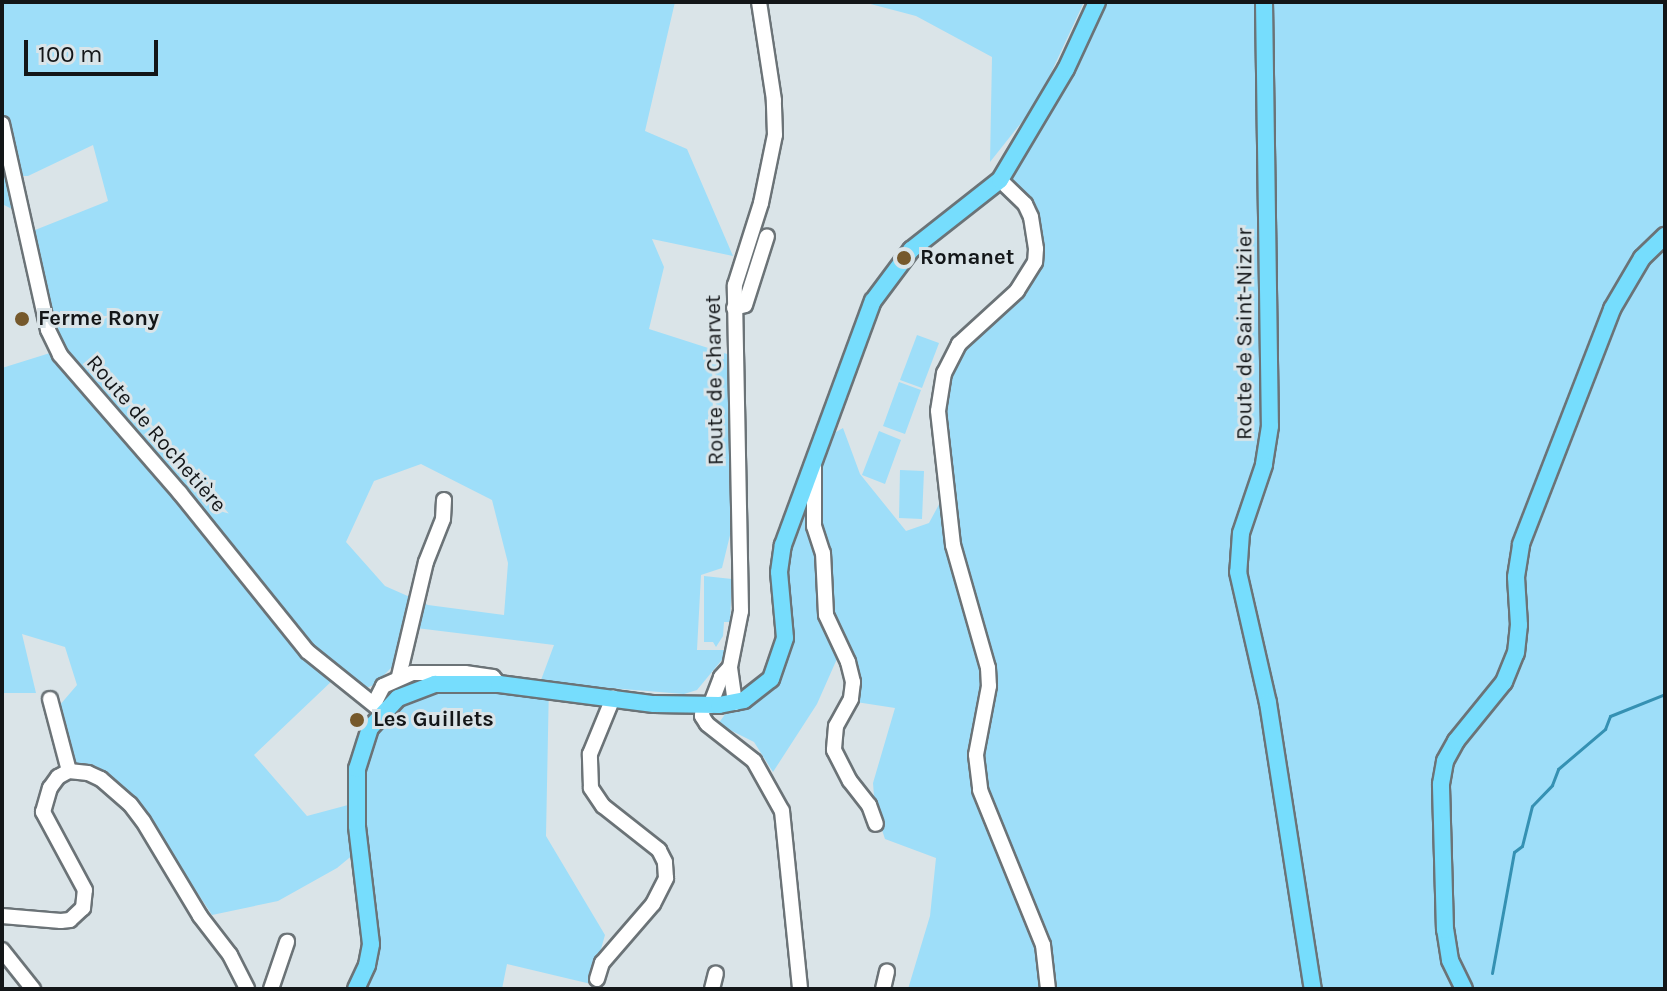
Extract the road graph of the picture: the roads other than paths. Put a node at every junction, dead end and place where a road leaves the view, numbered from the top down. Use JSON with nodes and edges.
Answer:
{"nodes":[{"id":1,"x":759,"y":2,"type":"edge"},
{"id":2,"x":1097,"y":2,"type":"edge"},
{"id":3,"x":1264,"y":2,"type":"edge"},
{"id":4,"x":2,"y":124,"type":"edge"},
{"id":5,"x":1000,"y":180,"type":"junction"},
{"id":6,"x":767,"y":236,"type":"dead end"},
{"id":7,"x":1665,"y":236,"type":"edge"},
{"id":8,"x":734,"y":308,"type":"junction"},
{"id":9,"x":814,"y":455,"type":"junction"},
{"id":10,"x":444,"y":500,"type":"dead end"},
{"id":11,"x":730,"y":667,"type":"junction"},
{"id":12,"x":399,"y":676,"type":"junction"},
{"id":13,"x":499,"y":684,"type":"junction"},
{"id":14,"x":613,"y":698,"type":"junction"},
{"id":15,"x":50,"y":699,"type":"dead end"},
{"id":16,"x":735,"y":703,"type":"junction"},
{"id":17,"x":707,"y":706,"type":"junction"},
{"id":18,"x":379,"y":707,"type":"junction"},
{"id":19,"x":69,"y":771,"type":"junction"},
{"id":20,"x":876,"y":824,"type":"dead end"},
{"id":21,"x":2,"y":916,"type":"edge"},
{"id":22,"x":287,"y":942,"type":"dead end"},
{"id":23,"x":2,"y":950,"type":"edge"},
{"id":24,"x":887,"y":971,"type":"dead end"},
{"id":25,"x":716,"y":973,"type":"dead end"},
{"id":26,"x":595,"y":984,"type":"edge"},
{"id":27,"x":33,"y":989,"type":"edge"},
{"id":28,"x":247,"y":989,"type":"edge"},
{"id":29,"x":271,"y":989,"type":"edge"},
{"id":30,"x":356,"y":989,"type":"edge"},
{"id":31,"x":712,"y":989,"type":"edge"},
{"id":32,"x":800,"y":989,"type":"edge"},
{"id":33,"x":883,"y":989,"type":"edge"},
{"id":34,"x":1048,"y":989,"type":"edge"},
{"id":35,"x":1313,"y":989,"type":"edge"},
{"id":36,"x":1464,"y":989,"type":"edge"}],
"edges":[{"from":1,"to":8,"type":"street","name":"Route de Charvet"},
{"from":2,"to":5,"type":"main road"},
{"from":3,"to":35,"type":"main road","name":"Route de Saint-Nizier"},
{"from":4,"to":18,"type":"street","name":"Route de Rochetière"},
{"from":5,"to":9,"type":"main road"},
{"from":5,"to":34,"type":"street"},
{"from":6,"to":8,"type":"street"},
{"from":7,"to":36,"type":"main road"},
{"from":8,"to":11,"type":"street","name":"Route de Charvet"},
{"from":9,"to":16,"type":"main road"},
{"from":9,"to":20,"type":"street"},
{"from":10,"to":12,"type":"street"},
{"from":11,"to":16,"type":"street","name":"Route de Charvet"},
{"from":11,"to":17,"type":"street","name":"Route de Charvet"},
{"from":12,"to":13,"type":"street"},
{"from":12,"to":18,"type":"street"},
{"from":13,"to":14,"type":"main road"},
{"from":13,"to":18,"type":"main road"},
{"from":14,"to":17,"type":"main road"},
{"from":14,"to":26,"type":"street"},
{"from":15,"to":19,"type":"street"},
{"from":16,"to":17,"type":"main road"},
{"from":17,"to":32,"type":"street"},
{"from":18,"to":30,"type":"main road"},
{"from":19,"to":21,"type":"street"},
{"from":19,"to":28,"type":"street"},
{"from":22,"to":29,"type":"street"},
{"from":23,"to":27,"type":"street"},
{"from":24,"to":33,"type":"street"},
{"from":25,"to":31,"type":"street"}]}
